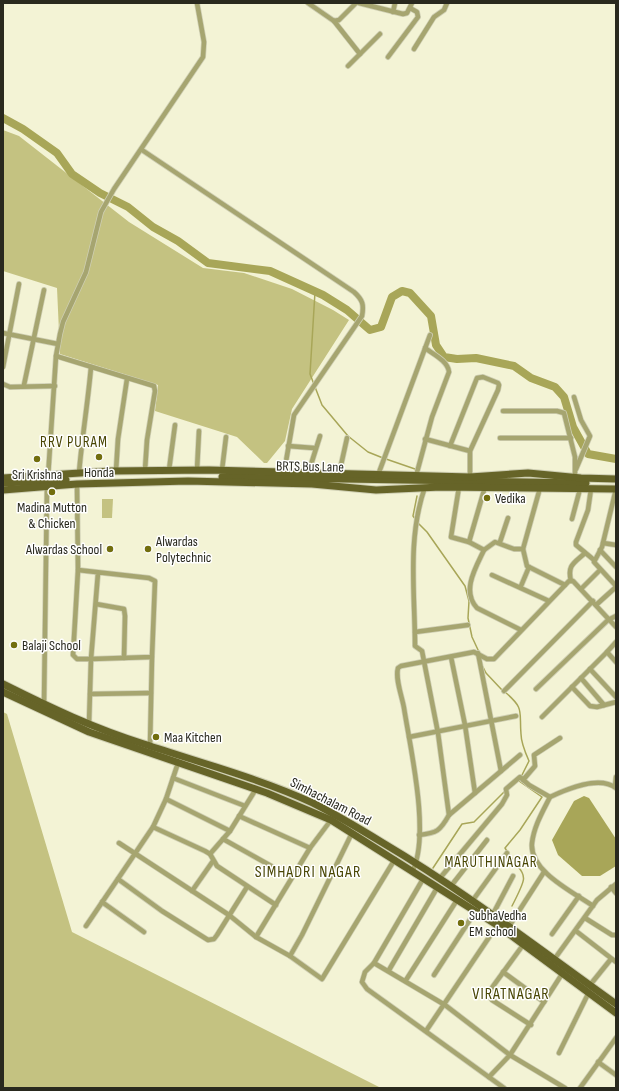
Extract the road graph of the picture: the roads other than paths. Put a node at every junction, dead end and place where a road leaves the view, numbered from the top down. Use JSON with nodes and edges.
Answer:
{"nodes":[{"id":1,"x":198,"y":3,"type":"edge"},
{"id":2,"x":308,"y":3,"type":"edge"},
{"id":3,"x":356,"y":3,"type":"edge"},
{"id":4,"x":359,"y":3,"type":"edge"},
{"id":5,"x":395,"y":3,"type":"edge"},
{"id":6,"x":412,"y":3,"type":"edge"},
{"id":7,"x":447,"y":3,"type":"edge"},
{"id":8,"x":377,"y":5,"type":"edge"},
{"id":9,"x":410,"y":8,"type":"junction"},
{"id":10,"x":393,"y":12,"type":"junction"},
{"id":11,"x":334,"y":21,"type":"junction"},
{"id":12,"x":380,"y":34,"type":"dead end"},
{"id":13,"x":414,"y":49,"type":"dead end"},
{"id":14,"x":360,"y":54,"type":"junction"},
{"id":15,"x":388,"y":56,"type":"dead end"},
{"id":16,"x":348,"y":66,"type":"dead end"},
{"id":17,"x":142,"y":150,"type":"junction"},
{"id":18,"x":19,"y":284,"type":"dead end"},
{"id":19,"x":44,"y":290,"type":"dead end"},
{"id":20,"x":3,"y":333,"type":"edge"},
{"id":21,"x":9,"y":334,"type":"junction"},
{"id":22,"x":430,"y":335,"type":"dead end"},
{"id":23,"x":33,"y":339,"type":"junction"},
{"id":24,"x":58,"y":344,"type":"junction"},
{"id":25,"x":425,"y":348,"type":"junction"},
{"id":26,"x":56,"y":356,"type":"junction"},
{"id":27,"x":3,"y":367,"type":"edge"},
{"id":28,"x":91,"y":367,"type":"junction"},
{"id":29,"x":127,"y":379,"type":"junction"},
{"id":30,"x":24,"y":385,"type":"junction"},
{"id":31,"x":4,"y":386,"type":"edge"},
{"id":32,"x":55,"y":386,"type":"junction"},
{"id":33,"x":574,"y":396,"type":"dead end"},
{"id":34,"x":503,"y":411,"type":"dead end"},
{"id":35,"x":175,"y":425,"type":"dead end"},
{"id":36,"x":199,"y":431,"type":"dead end"},
{"id":37,"x":320,"y":436,"type":"dead end"},
{"id":38,"x":226,"y":437,"type":"dead end"},
{"id":39,"x":347,"y":438,"type":"dead end"},
{"id":40,"x":500,"y":438,"type":"dead end"},
{"id":41,"x":571,"y":438,"type":"junction"},
{"id":42,"x":425,"y":439,"type":"junction"},
{"id":43,"x":288,"y":446,"type":"junction"},
{"id":44,"x":450,"y":446,"type":"junction"},
{"id":45,"x":314,"y":448,"type":"junction"},
{"id":46,"x":470,"y":451,"type":"junction"},
{"id":47,"x":146,"y":470,"type":"junction"},
{"id":48,"x":170,"y":470,"type":"junction"},
{"id":49,"x":197,"y":470,"type":"junction"},
{"id":50,"x":222,"y":470,"type":"junction"},
{"id":51,"x":116,"y":471,"type":"junction"},
{"id":52,"x":79,"y":473,"type":"junction"},
{"id":53,"x":284,"y":473,"type":"junction"},
{"id":54,"x":308,"y":474,"type":"junction"},
{"id":55,"x":339,"y":474,"type":"junction"},
{"id":56,"x":378,"y":475,"type":"junction"},
{"id":57,"x":575,"y":475,"type":"junction"},
{"id":58,"x":416,"y":476,"type":"junction"},
{"id":59,"x":470,"y":477,"type":"junction"},
{"id":60,"x":3,"y":478,"type":"edge"},
{"id":61,"x":616,"y":479,"type":"edge"},
{"id":62,"x":47,"y":481,"type":"junction"},
{"id":63,"x":3,"y":483,"type":"edge"},
{"id":64,"x":616,"y":483,"type":"edge"},
{"id":65,"x":77,"y":484,"type":"junction"},
{"id":66,"x":425,"y":487,"type":"junction"},
{"id":67,"x":459,"y":487,"type":"junction"},
{"id":68,"x":485,"y":487,"type":"junction"},
{"id":69,"x":540,"y":488,"type":"junction"},
{"id":70,"x":580,"y":489,"type":"junction"},
{"id":71,"x":591,"y":489,"type":"junction"},
{"id":72,"x":616,"y":489,"type":"edge"},
{"id":73,"x":3,"y":490,"type":"edge"},
{"id":74,"x":508,"y":518,"type":"dead end"},
{"id":75,"x":572,"y":519,"type":"dead end"},
{"id":76,"x":469,"y":542,"type":"junction"},
{"id":77,"x":500,"y":542,"type":"junction"},
{"id":78,"x":603,"y":543,"type":"junction"},
{"id":79,"x":616,"y":545,"type":"edge"},
{"id":80,"x":523,"y":549,"type":"junction"},
{"id":81,"x":484,"y":550,"type":"junction"},
{"id":82,"x":600,"y":550,"type":"junction"},
{"id":83,"x":584,"y":553,"type":"junction"},
{"id":84,"x":594,"y":560,"type":"junction"},
{"id":85,"x":529,"y":567,"type":"junction"},
{"id":86,"x":616,"y":567,"type":"edge"},
{"id":87,"x":78,"y":570,"type":"junction"},
{"id":88,"x":600,"y":570,"type":"junction"},
{"id":89,"x":98,"y":572,"type":"junction"},
{"id":90,"x":492,"y":575,"type":"dead end"},
{"id":91,"x":571,"y":581,"type":"junction"},
{"id":92,"x":565,"y":585,"type":"junction"},
{"id":93,"x":521,"y":586,"type":"dead end"},
{"id":94,"x":616,"y":587,"type":"edge"},
{"id":95,"x":581,"y":588,"type":"junction"},
{"id":96,"x":549,"y":601,"type":"junction"},
{"id":97,"x":594,"y":603,"type":"junction"},
{"id":98,"x":96,"y":604,"type":"junction"},
{"id":99,"x":616,"y":616,"type":"edge"},
{"id":100,"x":608,"y":620,"type":"junction"},
{"id":101,"x":468,"y":625,"type":"dead end"},
{"id":102,"x":616,"y":627,"type":"edge"},
{"id":103,"x":521,"y":630,"type":"junction"},
{"id":104,"x":415,"y":632,"type":"junction"},
{"id":105,"x":616,"y":642,"type":"edge"},
{"id":106,"x":607,"y":652,"type":"junction"},
{"id":107,"x":478,"y":653,"type":"junction"},
{"id":108,"x":152,"y":657,"type":"junction"},
{"id":109,"x":451,"y":657,"type":"junction"},
{"id":110,"x":124,"y":658,"type":"junction"},
{"id":111,"x":91,"y":659,"type":"junction"},
{"id":112,"x":424,"y":662,"type":"junction"},
{"id":113,"x":616,"y":662,"type":"edge"},
{"id":114,"x":590,"y":669,"type":"junction"},
{"id":115,"x":581,"y":678,"type":"junction"},
{"id":116,"x":3,"y":684,"type":"edge"},
{"id":117,"x":572,"y":687,"type":"junction"},
{"id":118,"x":536,"y":689,"type":"dead end"},
{"id":119,"x":504,"y":691,"type":"dead end"},
{"id":120,"x":3,"y":692,"type":"edge"},
{"id":121,"x":151,"y":693,"type":"junction"},
{"id":122,"x":90,"y":694,"type":"junction"},
{"id":123,"x":616,"y":697,"type":"edge"},
{"id":124,"x":616,"y":702,"type":"edge"},
{"id":125,"x":44,"y":705,"type":"junction"},
{"id":126,"x":604,"y":705,"type":"junction"},
{"id":127,"x":516,"y":716,"type":"dead end"},
{"id":128,"x":542,"y":717,"type":"dead end"},
{"id":129,"x":490,"y":720,"type":"junction"},
{"id":130,"x":465,"y":725,"type":"junction"},
{"id":131,"x":90,"y":728,"type":"junction"},
{"id":132,"x":438,"y":733,"type":"junction"},
{"id":133,"x":409,"y":737,"type":"junction"},
{"id":134,"x":560,"y":738,"type":"dead end"},
{"id":135,"x":150,"y":746,"type":"junction"},
{"id":136,"x":180,"y":755,"type":"junction"},
{"id":137,"x":520,"y":755,"type":"dead end"},
{"id":138,"x":178,"y":763,"type":"junction"},
{"id":139,"x":501,"y":770,"type":"junction"},
{"id":140,"x":616,"y":776,"type":"edge"},
{"id":141,"x":173,"y":778,"type":"junction"},
{"id":142,"x":522,"y":778,"type":"junction"},
{"id":143,"x":615,"y":787,"type":"edge"},
{"id":144,"x":256,"y":789,"type":"junction"},
{"id":145,"x":476,"y":793,"type":"junction"},
{"id":146,"x":550,"y":797,"type":"junction"},
{"id":147,"x":166,"y":799,"type":"junction"},
{"id":148,"x":245,"y":806,"type":"junction"},
{"id":149,"x":239,"y":816,"type":"junction"},
{"id":150,"x":449,"y":816,"type":"junction"},
{"id":151,"x":332,"y":817,"type":"junction"},
{"id":152,"x":153,"y":827,"type":"junction"},
{"id":153,"x":230,"y":831,"type":"junction"},
{"id":154,"x":352,"y":833,"type":"junction"},
{"id":155,"x":419,"y":835,"type":"junction"},
{"id":156,"x":223,"y":839,"type":"junction"},
{"id":157,"x":487,"y":840,"type":"dead end"},
{"id":158,"x":119,"y":843,"type":"dead end"},
{"id":159,"x":310,"y":848,"type":"junction"},
{"id":160,"x":136,"y":853,"type":"junction"},
{"id":161,"x":507,"y":853,"type":"dead end"},
{"id":162,"x":210,"y":854,"type":"junction"},
{"id":163,"x":395,"y":859,"type":"junction"},
{"id":164,"x":213,"y":861,"type":"junction"},
{"id":165,"x":417,"y":863,"type":"junction"},
{"id":166,"x":273,"y":867,"type":"dead end"},
{"id":167,"x":412,"y":872,"type":"junction"},
{"id":168,"x":544,"y":872,"type":"junction"},
{"id":169,"x":513,"y":876,"type":"dead end"},
{"id":170,"x":440,"y":878,"type":"junction"},
{"id":171,"x":118,"y":879,"type":"junction"},
{"id":172,"x":423,"y":879,"type":"junction"},
{"id":173,"x":616,"y":884,"type":"edge"},
{"id":174,"x":452,"y":886,"type":"junction"},
{"id":175,"x":247,"y":887,"type":"junction"},
{"id":176,"x":611,"y":887,"type":"junction"},
{"id":177,"x":437,"y":888,"type":"junction"},
{"id":178,"x":192,"y":891,"type":"junction"},
{"id":179,"x":616,"y":893,"type":"edge"},
{"id":180,"x":579,"y":896,"type":"junction"},
{"id":181,"x":457,"y":900,"type":"junction"},
{"id":182,"x":473,"y":900,"type":"junction"},
{"id":183,"x":102,"y":902,"type":"junction"},
{"id":184,"x":276,"y":905,"type":"junction"},
{"id":185,"x":593,"y":906,"type":"junction"},
{"id":186,"x":474,"y":912,"type":"junction"},
{"id":187,"x":493,"y":914,"type":"junction"},
{"id":188,"x":229,"y":915,"type":"junction"},
{"id":189,"x":585,"y":918,"type":"junction"},
{"id":190,"x":499,"y":922,"type":"junction"},
{"id":191,"x":510,"y":925,"type":"junction"},
{"id":192,"x":86,"y":926,"type":"dead end"},
{"id":193,"x":576,"y":931,"type":"junction"},
{"id":194,"x":144,"y":932,"type":"dead end"},
{"id":195,"x":552,"y":934,"type":"dead end"},
{"id":196,"x":616,"y":935,"type":"edge"},
{"id":197,"x":256,"y":937,"type":"junction"},
{"id":198,"x":523,"y":945,"type":"junction"},
{"id":199,"x":290,"y":956,"type":"junction"},
{"id":200,"x":611,"y":959,"type":"junction"},
{"id":201,"x":616,"y":962,"type":"edge"},
{"id":202,"x":374,"y":963,"type":"junction"},
{"id":203,"x":552,"y":963,"type":"junction"},
{"id":204,"x":389,"y":970,"type":"junction"},
{"id":205,"x":503,"y":972,"type":"junction"},
{"id":206,"x":562,"y":974,"type":"junction"},
{"id":207,"x":434,"y":975,"type":"dead end"},
{"id":208,"x":406,"y":980,"type":"junction"},
{"id":209,"x":590,"y":985,"type":"junction"},
{"id":210,"x":588,"y":994,"type":"junction"},
{"id":211,"x":544,"y":1002,"type":"junction"},
{"id":212,"x":616,"y":1004,"type":"edge"},
{"id":213,"x":445,"y":1005,"type":"junction"},
{"id":214,"x":616,"y":1013,"type":"edge"},
{"id":215,"x":531,"y":1025,"type":"junction"},
{"id":216,"x":426,"y":1031,"type":"junction"},
{"id":217,"x":616,"y":1038,"type":"edge"},
{"id":218,"x":559,"y":1053,"type":"dead end"},
{"id":219,"x":510,"y":1054,"type":"junction"},
{"id":220,"x":598,"y":1062,"type":"junction"},
{"id":221,"x":616,"y":1075,"type":"edge"},
{"id":222,"x":489,"y":1077,"type":"junction"},
{"id":223,"x":504,"y":1088,"type":"edge"},
{"id":224,"x":565,"y":1088,"type":"edge"},
{"id":225,"x":580,"y":1088,"type":"edge"}],
"edges":[{"from":1,"to":17,"type":"street"},
{"from":2,"to":11,"type":"street"},
{"from":3,"to":11,"type":"street"},
{"from":4,"to":8,"type":"street"},
{"from":5,"to":10,"type":"street"},
{"from":6,"to":9,"type":"street"},
{"from":7,"to":13,"type":"street"},
{"from":8,"to":10,"type":"street"},
{"from":9,"to":10,"type":"street"},
{"from":9,"to":15,"type":"street"},
{"from":11,"to":14,"type":"street"},
{"from":12,"to":14,"type":"street"},
{"from":14,"to":16,"type":"street"},
{"from":17,"to":24,"type":"street"},
{"from":17,"to":43,"type":"street"},
{"from":18,"to":21,"type":"street"},
{"from":19,"to":23,"type":"street"},
{"from":20,"to":21,"type":"street"},
{"from":21,"to":23,"type":"street"},
{"from":21,"to":27,"type":"street"},
{"from":22,"to":25,"type":"street"},
{"from":23,"to":24,"type":"street"},
{"from":23,"to":30,"type":"street"},
{"from":24,"to":26,"type":"street"},
{"from":25,"to":42,"type":"street"},
{"from":25,"to":56,"type":"street"},
{"from":26,"to":28,"type":"street"},
{"from":26,"to":32,"type":"street"},
{"from":28,"to":29,"type":"street"},
{"from":28,"to":52,"type":"street"},
{"from":29,"to":47,"type":"street"},
{"from":29,"to":51,"type":"street"},
{"from":30,"to":31,"type":"street"},
{"from":30,"to":32,"type":"street"},
{"from":32,"to":62,"type":"street"},
{"from":33,"to":57,"type":"street"},
{"from":34,"to":41,"type":"street"},
{"from":35,"to":48,"type":"street"},
{"from":36,"to":49,"type":"street"},
{"from":37,"to":45,"type":"street"},
{"from":38,"to":50,"type":"street"},
{"from":39,"to":55,"type":"street"},
{"from":40,"to":41,"type":"street"},
{"from":41,"to":57,"type":"street"},
{"from":42,"to":44,"type":"street"},
{"from":42,"to":58,"type":"street"},
{"from":43,"to":45,"type":"street"},
{"from":43,"to":53,"type":"street"},
{"from":44,"to":46,"type":"street"},
{"from":44,"to":46,"type":"street"},
{"from":45,"to":54,"type":"street"},
{"from":46,"to":59,"type":"street"},
{"from":47,"to":48,"type":"main road"},
{"from":47,"to":51,"type":"main road"},
{"from":48,"to":49,"type":"main road"},
{"from":49,"to":50,"type":"main road"},
{"from":50,"to":53,"type":"main road"},
{"from":51,"to":52,"type":"main road"},
{"from":52,"to":62,"type":"main road"},
{"from":53,"to":54,"type":"main road"},
{"from":54,"to":55,"type":"main road"},
{"from":55,"to":56,"type":"main road"},
{"from":56,"to":58,"type":"main road"},
{"from":57,"to":59,"type":"main road"},
{"from":57,"to":61,"type":"main road"},
{"from":58,"to":59,"type":"main road"},
{"from":60,"to":62,"type":"main road"},
{"from":62,"to":63,"type":"main road","name":"BRTS Bus Lane"},
{"from":62,"to":64,"type":"main road","name":"BRTS Bus Lane"},
{"from":62,"to":65,"type":"main road"},
{"from":62,"to":73,"type":"main road"},
{"from":62,"to":125,"type":"street"},
{"from":65,"to":66,"type":"main road"},
{"from":65,"to":87,"type":"street"},
{"from":66,"to":67,"type":"main road"},
{"from":66,"to":104,"type":"street"},
{"from":67,"to":68,"type":"main road"},
{"from":67,"to":76,"type":"street"},
{"from":68,"to":69,"type":"main road"},
{"from":68,"to":76,"type":"street"},
{"from":69,"to":70,"type":"main road"},
{"from":69,"to":80,"type":"street"},
{"from":70,"to":71,"type":"main road"},
{"from":70,"to":75,"type":"street"},
{"from":71,"to":72,"type":"main road"},
{"from":71,"to":83,"type":"street"},
{"from":72,"to":78,"type":"street"},
{"from":74,"to":77,"type":"street"},
{"from":76,"to":81,"type":"street"},
{"from":77,"to":80,"type":"street"},
{"from":77,"to":81,"type":"street"},
{"from":78,"to":79,"type":"street"},
{"from":78,"to":82,"type":"street"},
{"from":80,"to":85,"type":"street"},
{"from":81,"to":103,"type":"street"},
{"from":82,"to":84,"type":"street"},
{"from":82,"to":86,"type":"street"},
{"from":83,"to":84,"type":"street"},
{"from":83,"to":91,"type":"street"},
{"from":84,"to":88,"type":"street"},
{"from":85,"to":92,"type":"street"},
{"from":85,"to":93,"type":"street"},
{"from":87,"to":89,"type":"street"},
{"from":87,"to":111,"type":"street"},
{"from":88,"to":94,"type":"street"},
{"from":88,"to":95,"type":"street"},
{"from":89,"to":98,"type":"street"},
{"from":89,"to":108,"type":"street"},
{"from":90,"to":96,"type":"street"},
{"from":91,"to":92,"type":"street"},
{"from":91,"to":95,"type":"street"},
{"from":92,"to":96,"type":"street"},
{"from":94,"to":97,"type":"street"},
{"from":95,"to":97,"type":"street"},
{"from":96,"to":103,"type":"street"},
{"from":97,"to":100,"type":"street"},
{"from":97,"to":119,"type":"street"},
{"from":98,"to":110,"type":"street"},
{"from":98,"to":111,"type":"street"},
{"from":99,"to":100,"type":"street"},
{"from":100,"to":102,"type":"street"},
{"from":100,"to":118,"type":"street"},
{"from":101,"to":104,"type":"street"},
{"from":103,"to":107,"type":"street"},
{"from":104,"to":112,"type":"street"},
{"from":105,"to":106,"type":"street"},
{"from":106,"to":113,"type":"street"},
{"from":106,"to":114,"type":"street"},
{"from":107,"to":109,"type":"street"},
{"from":107,"to":129,"type":"street"},
{"from":108,"to":110,"type":"street"},
{"from":108,"to":121,"type":"street"},
{"from":109,"to":112,"type":"street"},
{"from":109,"to":130,"type":"street"},
{"from":110,"to":111,"type":"street"},
{"from":111,"to":122,"type":"street"},
{"from":112,"to":132,"type":"street"},
{"from":112,"to":133,"type":"street"},
{"from":114,"to":115,"type":"street"},
{"from":114,"to":123,"type":"street"},
{"from":115,"to":117,"type":"street"},
{"from":115,"to":126,"type":"street"},
{"from":116,"to":125,"type":"main road","name":"Simhachalam Road"},
{"from":117,"to":126,"type":"street"},
{"from":117,"to":128,"type":"street"},
{"from":120,"to":131,"type":"main road"},
{"from":121,"to":122,"type":"street"},
{"from":121,"to":135,"type":"street"},
{"from":122,"to":131,"type":"street"},
{"from":124,"to":126,"type":"street"},
{"from":125,"to":131,"type":"main road","name":"Simhachalam Road"},
{"from":127,"to":129,"type":"street"},
{"from":129,"to":130,"type":"street"},
{"from":129,"to":139,"type":"street"},
{"from":130,"to":132,"type":"street"},
{"from":130,"to":145,"type":"street"},
{"from":131,"to":135,"type":"main road","name":"Simhachalam Road"},
{"from":131,"to":138,"type":"main road"},
{"from":132,"to":133,"type":"street"},
{"from":132,"to":150,"type":"street"},
{"from":133,"to":155,"type":"street"},
{"from":134,"to":142,"type":"street"},
{"from":135,"to":136,"type":"main road","name":"Simhachalam Road"},
{"from":136,"to":138,"type":"main road"},
{"from":136,"to":151,"type":"main road","name":"Simhachalam Road"},
{"from":137,"to":139,"type":"street"},
{"from":138,"to":141,"type":"street"},
{"from":138,"to":144,"type":"main road"},
{"from":139,"to":145,"type":"street"},
{"from":140,"to":143,"type":"street"},
{"from":141,"to":147,"type":"street"},
{"from":141,"to":148,"type":"street"},
{"from":142,"to":146,"type":"street"},
{"from":142,"to":170,"type":"street"},
{"from":143,"to":146,"type":"street"},
{"from":144,"to":148,"type":"street"},
{"from":144,"to":151,"type":"main road"},
{"from":145,"to":150,"type":"street"},
{"from":146,"to":168,"type":"street"},
{"from":147,"to":152,"type":"street"},
{"from":147,"to":153,"type":"street"},
{"from":148,"to":149,"type":"street"},
{"from":149,"to":153,"type":"street"},
{"from":149,"to":159,"type":"street"},
{"from":150,"to":155,"type":"street"},
{"from":151,"to":154,"type":"main road"},
{"from":151,"to":159,"type":"street"},
{"from":151,"to":165,"type":"main road","name":"Simhachalam Road"},
{"from":152,"to":160,"type":"street"},
{"from":152,"to":162,"type":"street"},
{"from":153,"to":156,"type":"street"},
{"from":154,"to":163,"type":"main road"},
{"from":154,"to":199,"type":"street"},
{"from":155,"to":165,"type":"street"},
{"from":156,"to":162,"type":"street"},
{"from":156,"to":166,"type":"street"},
{"from":157,"to":174,"type":"street"},
{"from":158,"to":160,"type":"street"},
{"from":159,"to":184,"type":"street"},
{"from":160,"to":171,"type":"street"},
{"from":160,"to":178,"type":"street"},
{"from":161,"to":182,"type":"street"},
{"from":162,"to":164,"type":"street"},
{"from":163,"to":167,"type":"main road"},
{"from":163,"to":199,"type":"street"},
{"from":164,"to":175,"type":"street"},
{"from":164,"to":178,"type":"street"},
{"from":165,"to":167,"type":"street"},
{"from":165,"to":170,"type":"main road","name":"Simhachalam Road"},
{"from":167,"to":172,"type":"main road"},
{"from":168,"to":180,"type":"street"},
{"from":168,"to":191,"type":"street"},
{"from":169,"to":187,"type":"street"},
{"from":170,"to":174,"type":"main road","name":"Simhachalam Road"},
{"from":171,"to":183,"type":"street"},
{"from":171,"to":188,"type":"street"},
{"from":172,"to":177,"type":"main road"},
{"from":172,"to":202,"type":"street"},
{"from":173,"to":176,"type":"street"},
{"from":174,"to":182,"type":"main road","name":"Simhachalam Road"},
{"from":175,"to":184,"type":"street"},
{"from":175,"to":188,"type":"street"},
{"from":176,"to":179,"type":"street"},
{"from":176,"to":185,"type":"street"},
{"from":177,"to":181,"type":"main road"},
{"from":177,"to":204,"type":"street"},
{"from":178,"to":188,"type":"street"},
{"from":180,"to":185,"type":"street"},
{"from":180,"to":195,"type":"street"},
{"from":181,"to":186,"type":"main road"},
{"from":181,"to":208,"type":"street"},
{"from":182,"to":187,"type":"main road","name":"Simhachalam Road"},
{"from":183,"to":192,"type":"street"},
{"from":183,"to":194,"type":"street"},
{"from":184,"to":197,"type":"street"},
{"from":185,"to":189,"type":"street"},
{"from":186,"to":190,"type":"main road"},
{"from":186,"to":207,"type":"street"},
{"from":187,"to":190,"type":"main road","name":"Simhachalam Road"},
{"from":188,"to":197,"type":"street"},
{"from":189,"to":193,"type":"street"},
{"from":189,"to":196,"type":"street"},
{"from":190,"to":191,"type":"main road","name":"Simhachalam Road"},
{"from":190,"to":198,"type":"main road"},
{"from":190,"to":213,"type":"street"},
{"from":191,"to":203,"type":"main road","name":"Simhachalam Road"},
{"from":193,"to":200,"type":"street"},
{"from":193,"to":203,"type":"street"},
{"from":197,"to":199,"type":"street"},
{"from":198,"to":203,"type":"main road"},
{"from":198,"to":205,"type":"street"},
{"from":200,"to":201,"type":"street"},
{"from":200,"to":209,"type":"street"},
{"from":202,"to":204,"type":"street"},
{"from":202,"to":216,"type":"street"},
{"from":203,"to":206,"type":"main road"},
{"from":203,"to":209,"type":"main road","name":"Simhachalam Road"},
{"from":204,"to":208,"type":"street"},
{"from":205,"to":211,"type":"street"},
{"from":205,"to":215,"type":"street"},
{"from":206,"to":210,"type":"main road"},
{"from":206,"to":211,"type":"street"},
{"from":208,"to":213,"type":"street"},
{"from":209,"to":212,"type":"main road","name":"Simhachalam Road"},
{"from":210,"to":214,"type":"main road"},
{"from":210,"to":218,"type":"street"},
{"from":211,"to":215,"type":"street"},
{"from":213,"to":216,"type":"street"},
{"from":213,"to":219,"type":"street"},
{"from":215,"to":219,"type":"street"},
{"from":216,"to":222,"type":"street"},
{"from":217,"to":220,"type":"street"},
{"from":219,"to":222,"type":"street"},
{"from":219,"to":224,"type":"street"},
{"from":220,"to":221,"type":"street"},
{"from":220,"to":225,"type":"street"},
{"from":222,"to":223,"type":"street"}]}
